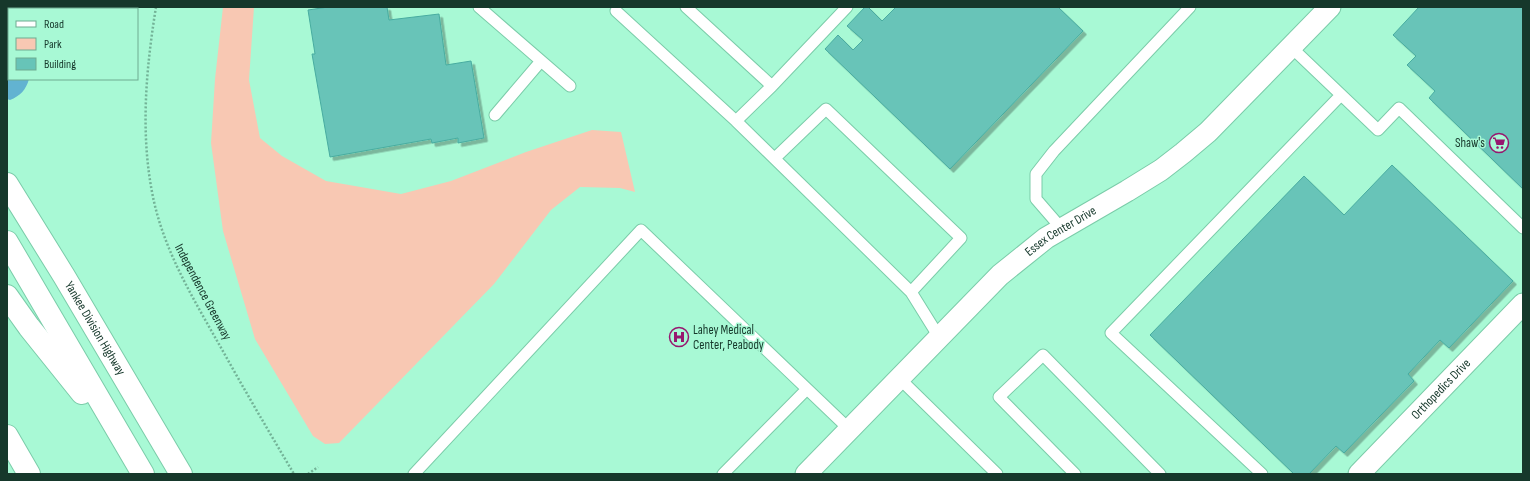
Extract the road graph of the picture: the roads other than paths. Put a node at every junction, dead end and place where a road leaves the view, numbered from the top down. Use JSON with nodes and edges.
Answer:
{"nodes":[{"id":1,"x":479,"y":7,"type":"edge"},
{"id":2,"x":686,"y":7,"type":"edge"},
{"id":3,"x":847,"y":7,"type":"edge"},
{"id":4,"x":1190,"y":7,"type":"edge"},
{"id":5,"x":1330,"y":7,"type":"edge"},
{"id":6,"x":616,"y":11,"type":"dead end"},
{"id":7,"x":1291,"y":47,"type":"junction"},
{"id":8,"x":541,"y":61,"type":"junction"},
{"id":9,"x":570,"y":86,"type":"dead end"},
{"id":10,"x":772,"y":86,"type":"junction"},
{"id":11,"x":1341,"y":95,"type":"junction"},
{"id":12,"x":495,"y":115,"type":"dead end"},
{"id":13,"x":736,"y":121,"type":"junction"},
{"id":14,"x":775,"y":158,"type":"junction"},
{"id":15,"x":7,"y":184,"type":"edge"},
{"id":16,"x":1523,"y":228,"type":"edge"},
{"id":17,"x":1062,"y":229,"type":"junction"},
{"id":18,"x":7,"y":242,"type":"edge"},
{"id":19,"x":911,"y":292,"type":"junction"},
{"id":20,"x":7,"y":296,"type":"edge"},
{"id":21,"x":1523,"y":304,"type":"edge"},
{"id":22,"x":939,"y":337,"type":"junction"},
{"id":23,"x":899,"y":378,"type":"junction"},
{"id":24,"x":807,"y":389,"type":"junction"},
{"id":25,"x":849,"y":429,"type":"junction"},
{"id":26,"x":7,"y":436,"type":"edge"},
{"id":27,"x":128,"y":448,"type":"junction"},
{"id":28,"x":29,"y":474,"type":"edge"},
{"id":29,"x":143,"y":474,"type":"edge"},
{"id":30,"x":181,"y":474,"type":"edge"},
{"id":31,"x":414,"y":474,"type":"edge"},
{"id":32,"x":724,"y":474,"type":"edge"},
{"id":33,"x":806,"y":474,"type":"edge"},
{"id":34,"x":997,"y":474,"type":"edge"},
{"id":35,"x":1075,"y":474,"type":"edge"},
{"id":36,"x":1160,"y":474,"type":"edge"},
{"id":37,"x":1262,"y":474,"type":"edge"},
{"id":38,"x":1359,"y":474,"type":"edge"}],
"edges":[{"from":1,"to":8,"type":"lane"},
{"from":2,"to":10,"type":"lane"},
{"from":3,"to":10,"type":"lane"},
{"from":4,"to":17,"type":"lane"},
{"from":5,"to":7,"type":"street","name":"Essex Center Drive"},
{"from":6,"to":13,"type":"lane"},
{"from":7,"to":11,"type":"lane"},
{"from":7,"to":17,"type":"street","name":"Essex Center Drive"},
{"from":8,"to":9,"type":"lane"},
{"from":8,"to":12,"type":"lane"},
{"from":10,"to":13,"type":"lane"},
{"from":11,"to":16,"type":"lane"},
{"from":11,"to":37,"type":"lane"},
{"from":13,"to":14,"type":"lane"},
{"from":14,"to":19,"type":"lane"},
{"from":14,"to":19,"type":"lane"},
{"from":15,"to":30,"type":"main road","name":"Yankee Division Highway"},
{"from":17,"to":22,"type":"street","name":"Essex Center Drive"},
{"from":18,"to":27,"type":"main road"},
{"from":19,"to":22,"type":"lane"},
{"from":20,"to":27,"type":"main road"},
{"from":21,"to":38,"type":"street","name":"Orthopedics Drive"},
{"from":22,"to":23,"type":"street","name":"Essex Center Drive"},
{"from":23,"to":25,"type":"street","name":"Essex Center Drive"},
{"from":23,"to":34,"type":"lane"},
{"from":24,"to":25,"type":"lane"},
{"from":24,"to":31,"type":"lane"},
{"from":24,"to":32,"type":"lane"},
{"from":25,"to":33,"type":"street","name":"Essex Center Drive"},
{"from":26,"to":28,"type":"main road"},
{"from":27,"to":29,"type":"main road"},
{"from":35,"to":36,"type":"lane"}]}
